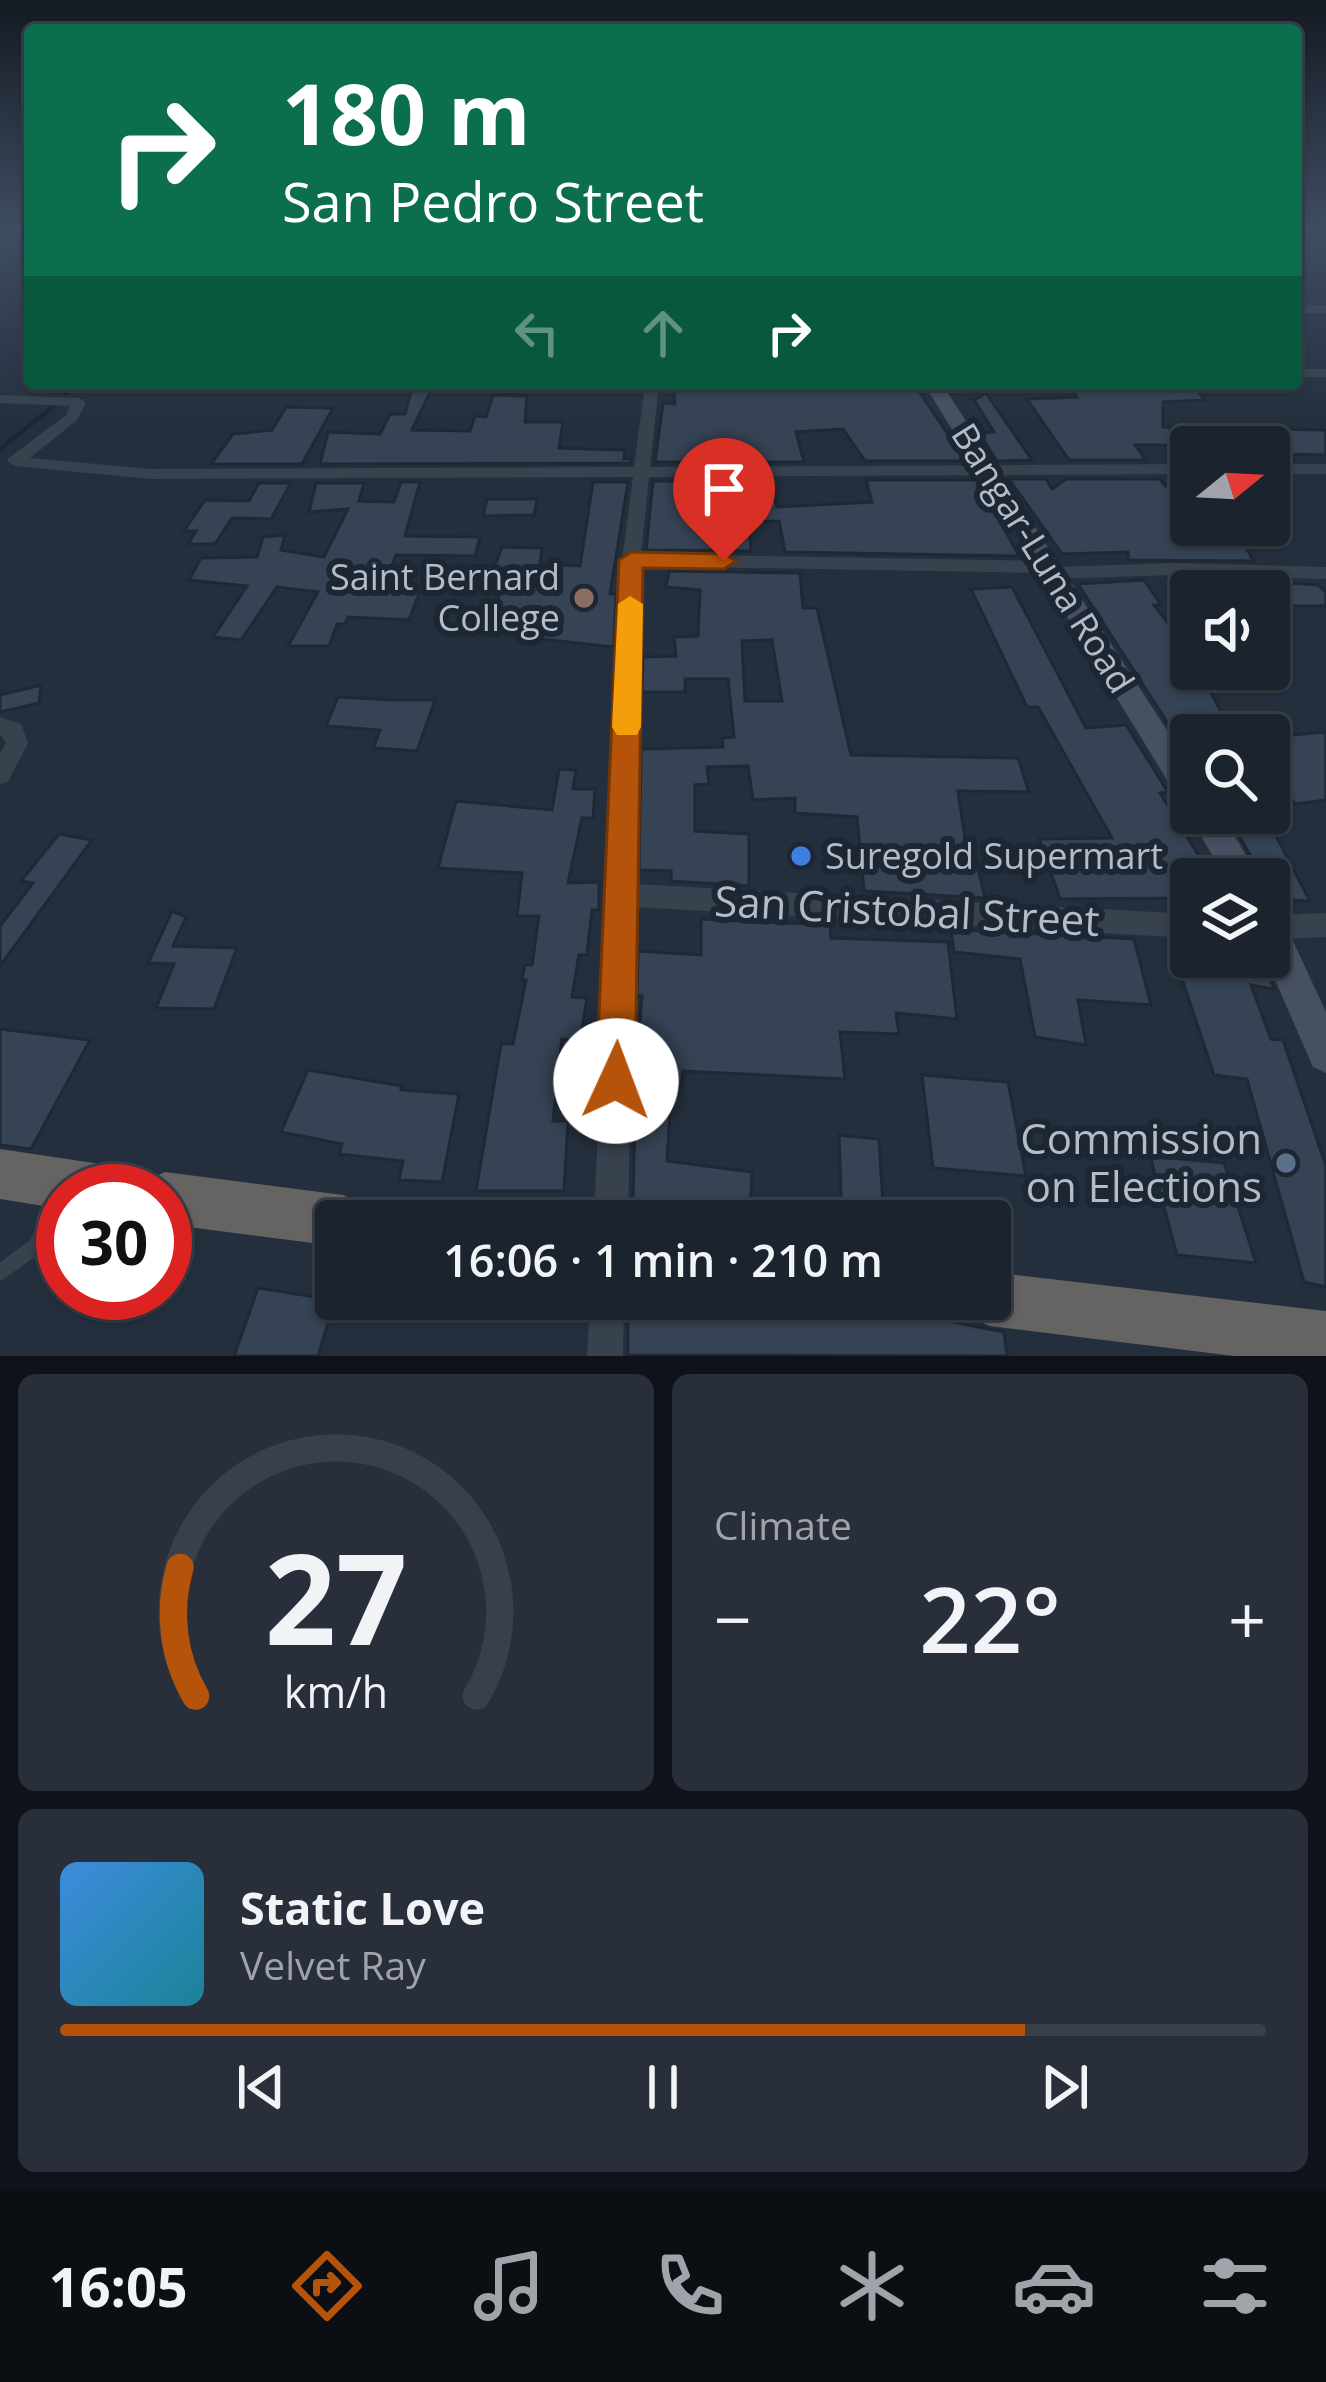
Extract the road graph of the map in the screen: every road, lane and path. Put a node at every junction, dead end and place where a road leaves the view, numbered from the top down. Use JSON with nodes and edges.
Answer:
{"nodes":[{"id":1,"x":89,"y":390,"type":"edge"},
{"id":2,"x":651,"y":390,"type":"edge"},
{"id":3,"x":937,"y":390,"type":"edge"},
{"id":4,"x":0,"y":399,"type":"edge"},
{"id":5,"x":79,"y":402,"type":"junction"},
{"id":6,"x":8,"y":466,"type":"edge"},
{"id":7,"x":1290,"y":469,"type":"edge"},
{"id":8,"x":1326,"y":469,"type":"edge"},
{"id":9,"x":988,"y":470,"type":"junction"},
{"id":10,"x":1170,"y":470,"type":"edge"},
{"id":11,"x":640,"y":474,"type":"junction"},
{"id":12,"x":631,"y":560,"type":"junction"},
{"id":13,"x":1049,"y":570,"type":"junction"},
{"id":14,"x":1326,"y":574,"type":"edge"},
{"id":15,"x":0,"y":725,"type":"edge"},
{"id":16,"x":1170,"y":759,"type":"edge"},
{"id":17,"x":0,"y":775,"type":"edge"},
{"id":18,"x":622,"y":895,"type":"junction"},
{"id":19,"x":1170,"y":925,"type":"edge"},
{"id":20,"x":1326,"y":925,"type":"edge"},
{"id":21,"x":1290,"y":926,"type":"edge"},
{"id":22,"x":1290,"y":974,"type":"edge"},
{"id":23,"x":1326,"y":1054,"type":"edge"},
{"id":24,"x":0,"y":1174,"type":"edge"},
{"id":25,"x":36,"y":1182,"type":"edge"},
{"id":26,"x":612,"y":1200,"type":"edge"},
{"id":27,"x":192,"y":1201,"type":"edge"},
{"id":28,"x":315,"y":1217,"type":"edge"},
{"id":29,"x":36,"y":1246,"type":"edge"},
{"id":30,"x":0,"y":1272,"type":"edge"},
{"id":31,"x":1011,"y":1302,"type":"edge"},
{"id":32,"x":607,"y":1320,"type":"edge"},
{"id":33,"x":1297,"y":1343,"type":"edge"},
{"id":34,"x":605,"y":1356,"type":"edge"}],
"edges":[{"from":1,"to":5,"type":"street"},
{"from":2,"to":11,"type":"street"},
{"from":3,"to":9,"type":"main road","name":"Bangar-Luna Road"},
{"from":4,"to":5,"type":"street"},
{"from":5,"to":6,"type":"street"},
{"from":6,"to":11,"type":"street"},
{"from":7,"to":8,"type":"street"},
{"from":9,"to":10,"type":"street"},
{"from":9,"to":11,"type":"street"},
{"from":9,"to":13,"type":"main road","name":"Bangar-Luna Road"},
{"from":11,"to":12,"type":"street"},
{"from":12,"to":13,"type":"street"},
{"from":12,"to":18,"type":"street"},
{"from":13,"to":14,"type":"street"},
{"from":13,"to":16,"type":"main road","name":"Bangar-Luna Road"},
{"from":15,"to":17,"type":"street"},
{"from":18,"to":19,"type":"street","name":"San Cristobal Street"},
{"from":18,"to":26,"type":"street"},
{"from":20,"to":21,"type":"street"},
{"from":22,"to":23,"type":"main road"},
{"from":24,"to":25,"type":"highway"},
{"from":27,"to":28,"type":"highway"},
{"from":29,"to":30,"type":"lane"},
{"from":31,"to":33,"type":"highway"},
{"from":32,"to":34,"type":"street"}]}
